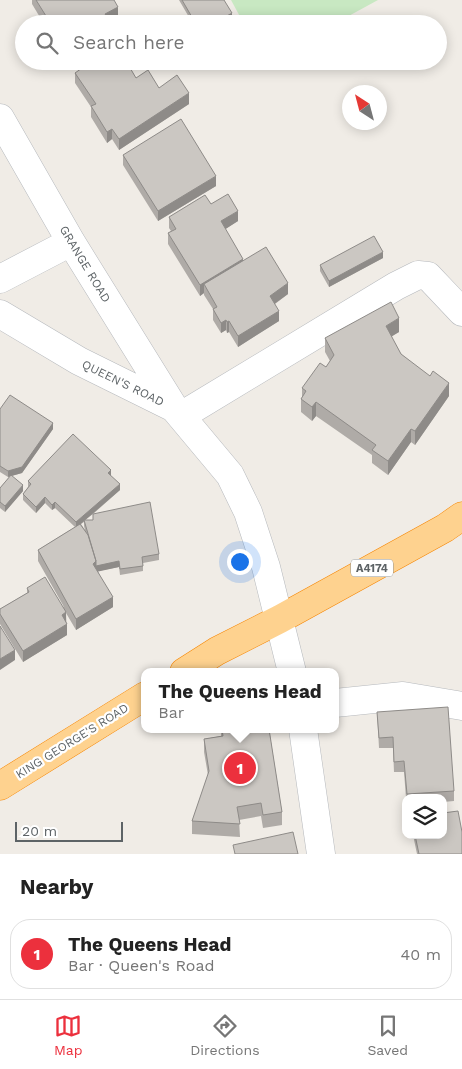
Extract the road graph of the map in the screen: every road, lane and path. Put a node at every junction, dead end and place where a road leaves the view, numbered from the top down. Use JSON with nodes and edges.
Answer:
{"nodes":[{"id":1,"x":0,"y":118,"type":"edge"},
{"id":2,"x":71,"y":242,"type":"junction"},
{"id":3,"x":0,"y":279,"type":"edge"},
{"id":4,"x":462,"y":312,"type":"edge"},
{"id":5,"x":0,"y":314,"type":"edge"},
{"id":6,"x":177,"y":412,"type":"junction"},
{"id":7,"x":462,"y":516,"type":"edge"},
{"id":8,"x":280,"y":619,"type":"junction"},
{"id":9,"x":190,"y":668,"type":"edge"},
{"id":10,"x":291,"y":668,"type":"edge"},
{"id":11,"x":141,"y":698,"type":"edge"},
{"id":12,"x":339,"y":704,"type":"edge"},
{"id":13,"x":462,"y":706,"type":"edge"},
{"id":14,"x":304,"y":733,"type":"edge"},
{"id":15,"x":0,"y":786,"type":"edge"},
{"id":16,"x":321,"y":854,"type":"edge"}],
"edges":[{"from":1,"to":2,"type":"street","name":"GRANGE ROAD"},
{"from":2,"to":3,"type":"street"},
{"from":2,"to":6,"type":"street","name":"GRANGE ROAD"},
{"from":4,"to":6,"type":"street"},
{"from":5,"to":6,"type":"street","name":"QUEEN'S ROAD"},
{"from":6,"to":8,"type":"street","name":"QUEEN'S ROAD"},
{"from":7,"to":8,"type":"highway","number":"A4174"},
{"from":8,"to":9,"type":"highway","number":"A4174"},
{"from":8,"to":10,"type":"street","name":"QUEEN'S ROAD"},
{"from":11,"to":15,"type":"highway","name":"KING GEORGE'S ROAD"},
{"from":12,"to":13,"type":"street"},
{"from":14,"to":16,"type":"street"}]}
